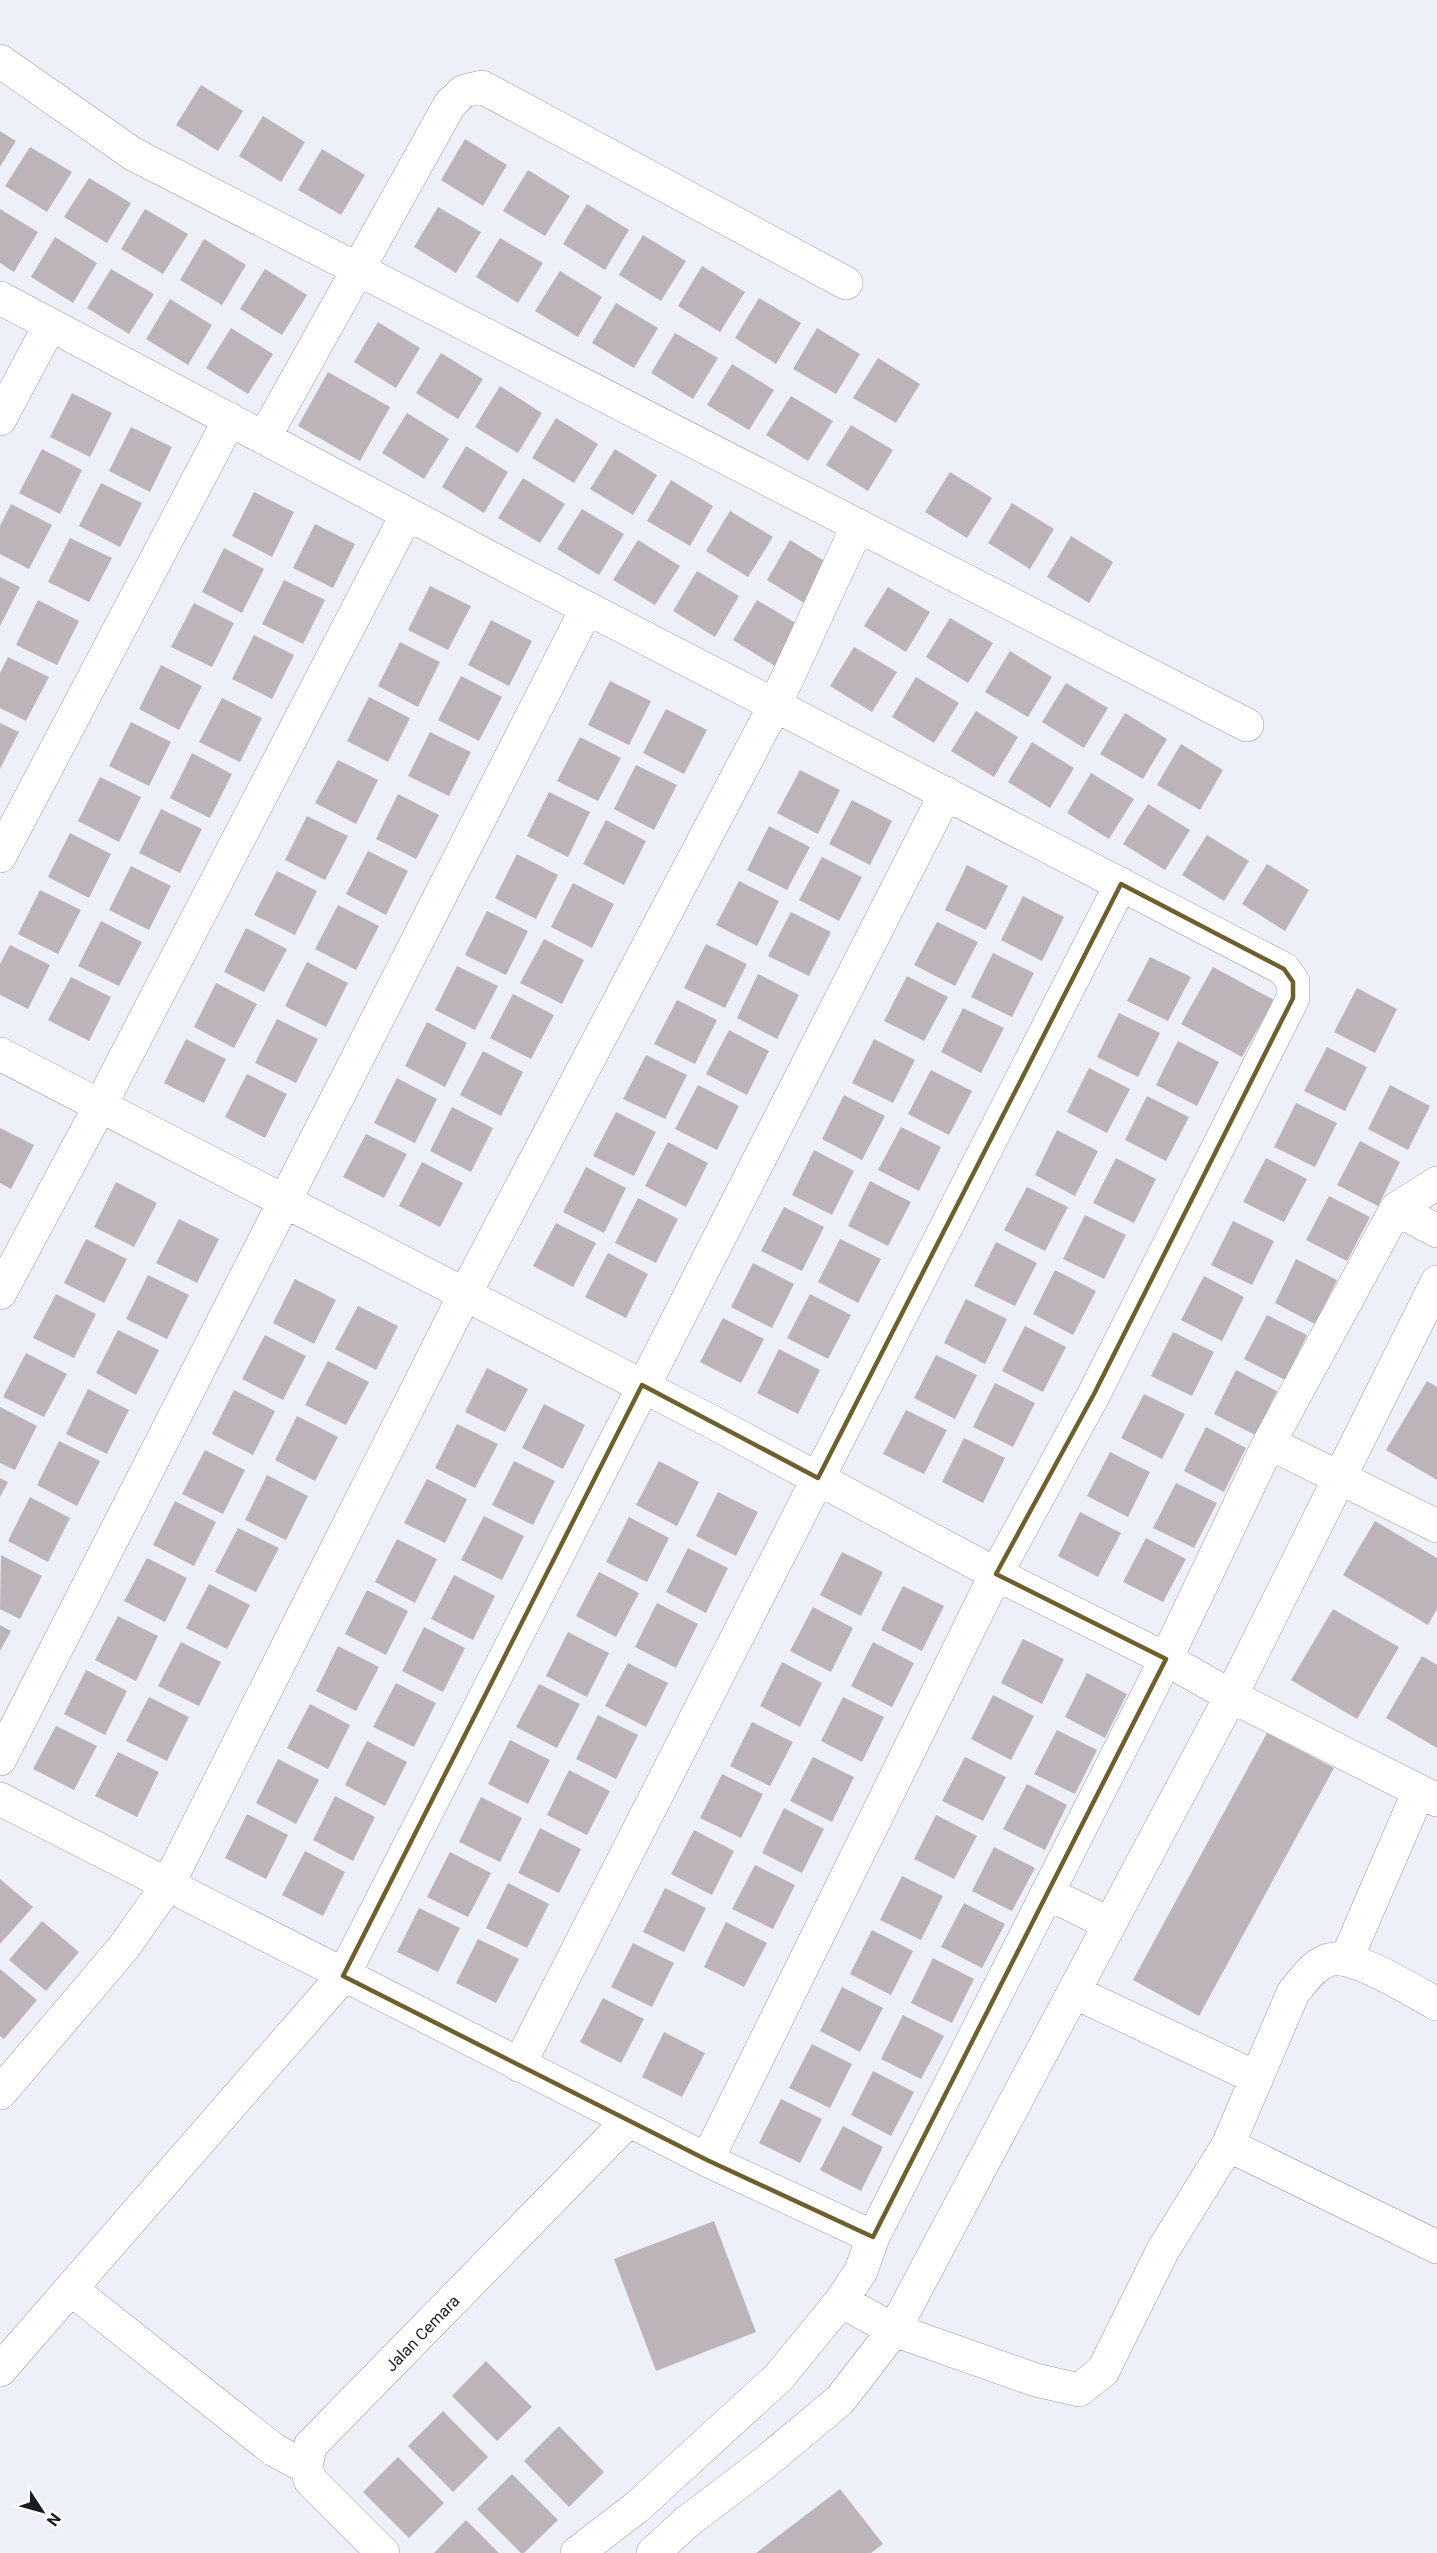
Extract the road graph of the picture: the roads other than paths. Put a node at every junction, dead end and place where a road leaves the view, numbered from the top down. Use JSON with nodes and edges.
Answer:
{"nodes":[{"id":1,"x":0,"y":61,"type":"edge"},
{"id":2,"x":358,"y":269,"type":"junction"},
{"id":3,"x":846,"y":283,"type":"dead end"},
{"id":4,"x":0,"y":298,"type":"edge"},
{"id":5,"x":50,"y":325,"type":"junction"},
{"id":6,"x":0,"y":419,"type":"edge"},
{"id":7,"x":230,"y":419,"type":"junction"},
{"id":8,"x":264,"y":438,"type":"junction"},
{"id":9,"x":407,"y":514,"type":"junction"},
{"id":10,"x":858,"y":525,"type":"junction"},
{"id":11,"x":587,"y":608,"type":"junction"},
{"id":12,"x":775,"y":705,"type":"junction"},
{"id":13,"x":1248,"y":725,"type":"dead end"},
{"id":14,"x":946,"y":793,"type":"junction"},
{"id":15,"x":0,"y":856,"type":"edge"},
{"id":16,"x":1121,"y":884,"type":"junction"},
{"id":17,"x":0,"y":1054,"type":"edge"},
{"id":18,"x":100,"y":1106,"type":"junction"},
{"id":19,"x":1437,"y":1183,"type":"edge"},
{"id":20,"x":284,"y":1201,"type":"junction"},
{"id":21,"x":1396,"y":1209,"type":"junction"},
{"id":22,"x":1437,"y":1231,"type":"edge"},
{"id":23,"x":1437,"y":1282,"type":"edge"},
{"id":24,"x":0,"y":1293,"type":"edge"},
{"id":25,"x":465,"y":1294,"type":"junction"},
{"id":26,"x":642,"y":1385,"type":"junction"},
{"id":27,"x":1269,"y":1443,"type":"junction"},
{"id":28,"x":1340,"y":1476,"type":"junction"},
{"id":29,"x":818,"y":1478,"type":"junction"},
{"id":30,"x":1437,"y":1526,"type":"edge"},
{"id":31,"x":996,"y":1574,"type":"junction"},
{"id":32,"x":1166,"y":1659,"type":"junction"},
{"id":33,"x":1232,"y":1696,"type":"junction"},
{"id":34,"x":0,"y":1759,"type":"edge"},
{"id":35,"x":1428,"y":1795,"type":"edge"},
{"id":36,"x":0,"y":1799,"type":"edge"},
{"id":37,"x":167,"y":1886,"type":"junction"},
{"id":38,"x":1047,"y":1893,"type":"junction"},
{"id":39,"x":1110,"y":1924,"type":"junction"},
{"id":40,"x":1346,"y":1959,"type":"junction"},
{"id":41,"x":343,"y":1976,"type":"junction"},
{"id":42,"x":1074,"y":1992,"type":"junction"},
{"id":43,"x":1437,"y":2004,"type":"edge"},
{"id":44,"x":519,"y":2065,"type":"junction"},
{"id":45,"x":1257,"y":2078,"type":"junction"},
{"id":46,"x":0,"y":2093,"type":"edge"},
{"id":47,"x":629,"y":2120,"type":"junction"},
{"id":48,"x":1228,"y":2145,"type":"junction"},
{"id":49,"x":707,"y":2160,"type":"junction"},
{"id":50,"x":873,"y":2237,"type":"junction"},
{"id":51,"x":1437,"y":2247,"type":"edge"},
{"id":52,"x":71,"y":2289,"type":"junction"},
{"id":53,"x":841,"y":2301,"type":"junction"},
{"id":54,"x":894,"y":2330,"type":"junction"},
{"id":55,"x":0,"y":2370,"type":"edge"},
{"id":56,"x":306,"y":2467,"type":"junction"},
{"id":57,"x":383,"y":2553,"type":"edge"},
{"id":58,"x":577,"y":2553,"type":"edge"},
{"id":59,"x":653,"y":2553,"type":"edge"}],
"edges":[{"from":1,"to":2,"type":"street"},
{"from":2,"to":3,"type":"street"},
{"from":2,"to":8,"type":"street"},
{"from":2,"to":10,"type":"street"},
{"from":4,"to":5,"type":"street"},
{"from":5,"to":6,"type":"street"},
{"from":5,"to":7,"type":"street"},
{"from":7,"to":8,"type":"street"},
{"from":7,"to":15,"type":"street"},
{"from":8,"to":9,"type":"street"},
{"from":9,"to":11,"type":"street"},
{"from":9,"to":18,"type":"street"},
{"from":10,"to":12,"type":"street"},
{"from":10,"to":13,"type":"street"},
{"from":11,"to":12,"type":"street"},
{"from":11,"to":20,"type":"street"},
{"from":12,"to":14,"type":"street"},
{"from":12,"to":25,"type":"street"},
{"from":14,"to":16,"type":"street"},
{"from":14,"to":26,"type":"street"},
{"from":16,"to":29,"type":"street"},
{"from":16,"to":31,"type":"street"},
{"from":17,"to":18,"type":"street"},
{"from":18,"to":20,"type":"street"},
{"from":18,"to":24,"type":"street"},
{"from":19,"to":21,"type":"street"},
{"from":20,"to":25,"type":"street"},
{"from":20,"to":34,"type":"street"},
{"from":21,"to":22,"type":"street"},
{"from":21,"to":27,"type":"street"},
{"from":23,"to":28,"type":"street"},
{"from":25,"to":26,"type":"street"},
{"from":25,"to":37,"type":"street"},
{"from":26,"to":29,"type":"street"},
{"from":26,"to":41,"type":"street"},
{"from":27,"to":28,"type":"street"},
{"from":27,"to":32,"type":"street"},
{"from":28,"to":30,"type":"street"},
{"from":28,"to":33,"type":"street"},
{"from":29,"to":31,"type":"street"},
{"from":29,"to":44,"type":"street"},
{"from":31,"to":32,"type":"street"},
{"from":31,"to":49,"type":"street"},
{"from":32,"to":33,"type":"street"},
{"from":32,"to":38,"type":"street"},
{"from":33,"to":35,"type":"street"},
{"from":33,"to":39,"type":"street"},
{"from":35,"to":40,"type":"street"},
{"from":36,"to":37,"type":"street"},
{"from":37,"to":41,"type":"street"},
{"from":37,"to":46,"type":"street"},
{"from":38,"to":39,"type":"street"},
{"from":38,"to":50,"type":"street"},
{"from":39,"to":42,"type":"street"},
{"from":40,"to":43,"type":"street"},
{"from":40,"to":45,"type":"street"},
{"from":41,"to":44,"type":"street"},
{"from":41,"to":52,"type":"street"},
{"from":42,"to":45,"type":"street"},
{"from":42,"to":54,"type":"street"},
{"from":44,"to":47,"type":"street"},
{"from":45,"to":48,"type":"street"},
{"from":47,"to":49,"type":"street"},
{"from":47,"to":56,"type":"street","name":"Jalan Cemara"},
{"from":48,"to":51,"type":"street"},
{"from":48,"to":54,"type":"street"},
{"from":49,"to":50,"type":"street"},
{"from":50,"to":53,"type":"street"},
{"from":52,"to":55,"type":"street"},
{"from":52,"to":56,"type":"street"},
{"from":53,"to":54,"type":"street"},
{"from":53,"to":58,"type":"street"},
{"from":54,"to":59,"type":"street"},
{"from":56,"to":57,"type":"street"}]}
